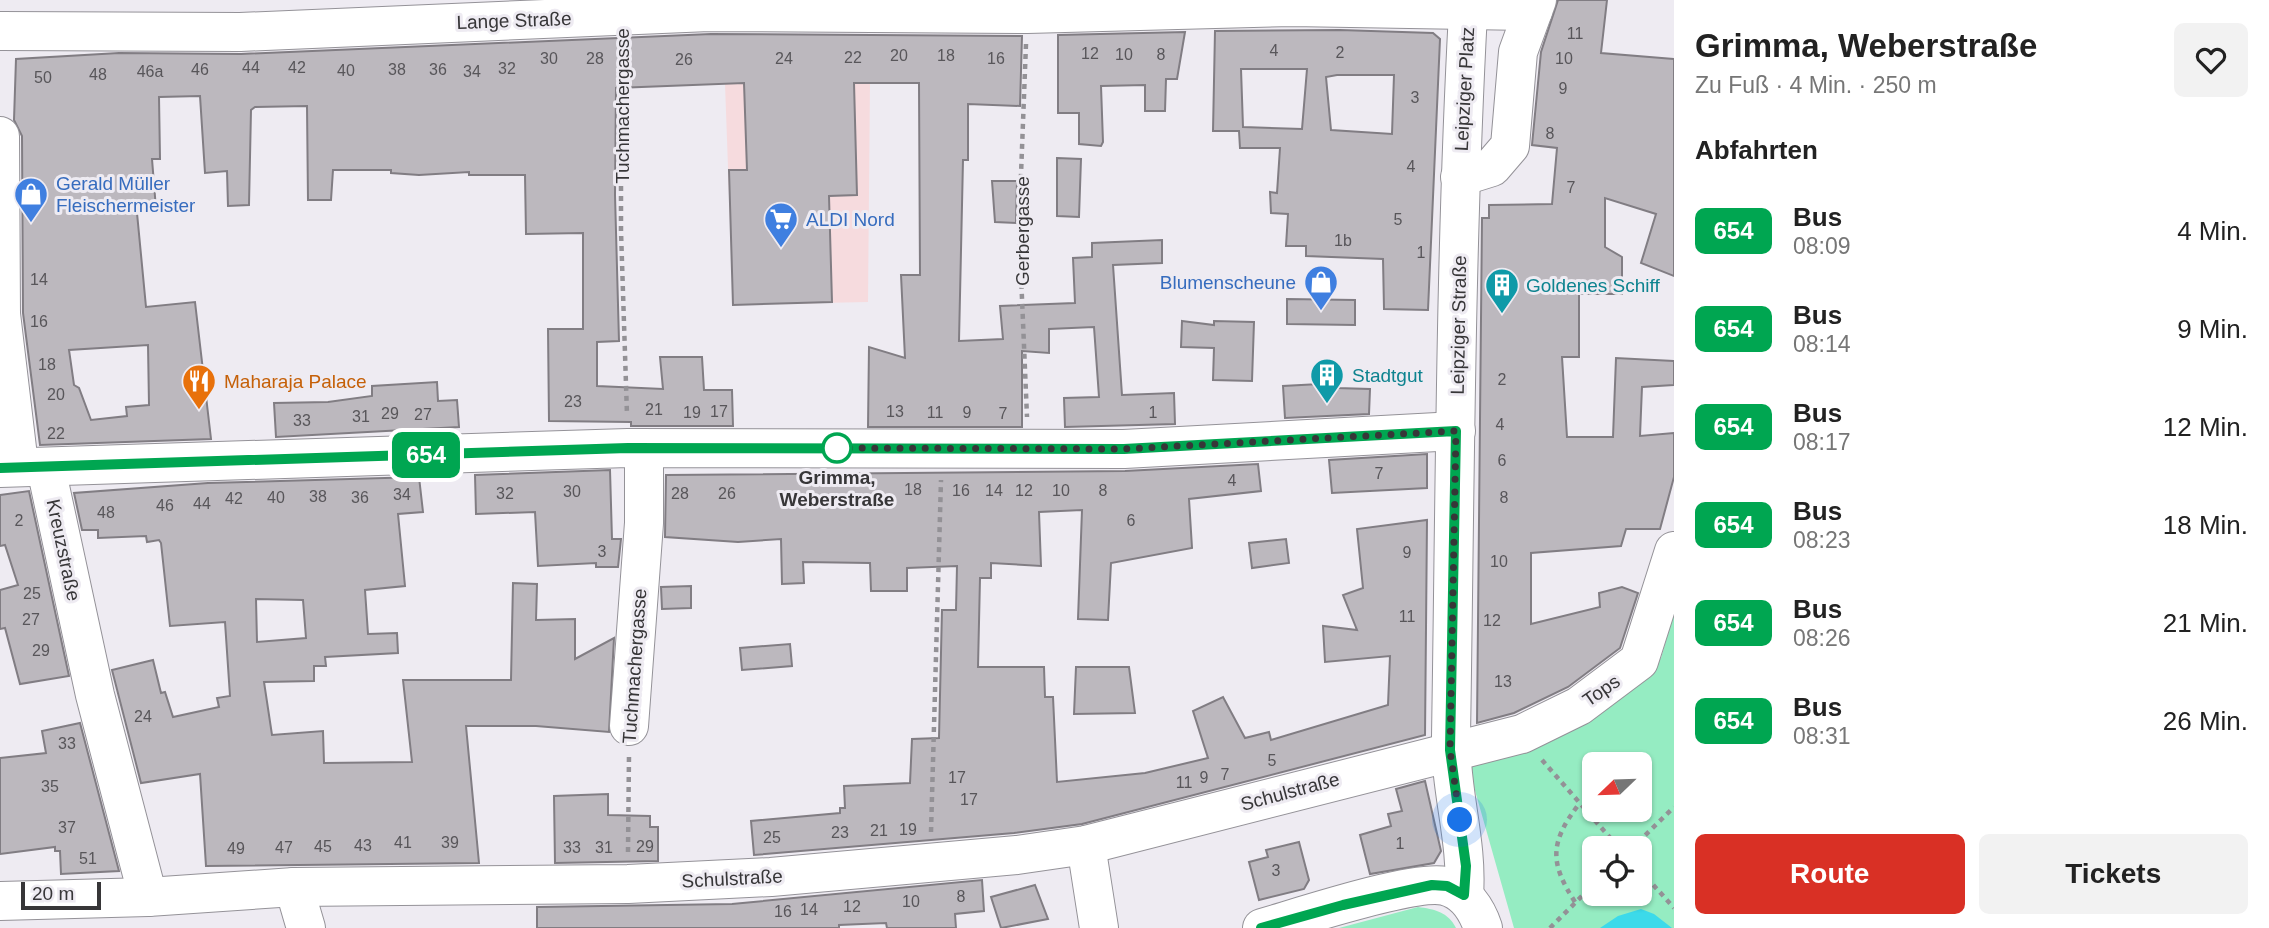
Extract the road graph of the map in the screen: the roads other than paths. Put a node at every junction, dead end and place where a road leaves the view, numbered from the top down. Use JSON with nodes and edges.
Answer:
{"nodes":[{"id":1,"x":1190,"y":5,"type":"edge"},
{"id":2,"x":1535,"y":6,"type":"edge"},
{"id":3,"x":1468,"y":13,"type":"junction"},
{"id":4,"x":0,"y":31,"type":"edge"},
{"id":5,"x":0,"y":136,"type":"edge"},
{"id":6,"x":1460,"y":177,"type":"junction"},
{"id":7,"x":1,"y":263,"type":"edge"},
{"id":8,"x":1456,"y":431,"type":"junction"},
{"id":9,"x":636,"y":448,"type":"junction"},
{"id":10,"x":22,"y":467,"type":"edge"},
{"id":11,"x":1674,"y":551,"type":"edge"},
{"id":12,"x":629,"y":726,"type":"road end"},
{"id":13,"x":1450,"y":750,"type":"junction"},
{"id":14,"x":1086,"y":845,"type":"junction"},
{"id":15,"x":294,"y":887,"type":"junction"},
{"id":16,"x":1464,"y":895,"type":"junction"},
{"id":17,"x":148,"y":897,"type":"junction"},
{"id":18,"x":0,"y":901,"type":"edge"},
{"id":19,"x":306,"y":928,"type":"edge"},
{"id":20,"x":1099,"y":928,"type":"edge"},
{"id":21,"x":1262,"y":928,"type":"edge"},
{"id":22,"x":1483,"y":928,"type":"edge"}],
"edges":[{"from":1,"to":3,"type":"street","name":"Lange Straße"},
{"from":1,"to":4,"type":"street","name":"Lange Straße"},
{"from":2,"to":3,"type":"street","name":"Lange Straße"},
{"from":2,"to":6,"type":"street","name":"Leipziger Platz"},
{"from":3,"to":6,"type":"street","name":"Leipziger Platz"},
{"from":5,"to":7,"type":"street","name":"Kreuzstraße"},
{"from":6,"to":8,"type":"street","name":"Leipziger Straße"},
{"from":7,"to":10,"type":"street","name":"Kreuzstraße"},
{"from":8,"to":9,"type":"street"},
{"from":8,"to":13,"type":"street","name":"Leipziger Straße"},
{"from":9,"to":10,"type":"street"},
{"from":9,"to":12,"type":"street","name":"Tuchmachergasse"},
{"from":10,"to":17,"type":"street","name":"Kreuzstraße"},
{"from":11,"to":13,"type":"street","name":"Tops"},
{"from":13,"to":14,"type":"street","name":"Schulstraße"},
{"from":13,"to":16,"type":"street","name":"Leipziger Straße"},
{"from":14,"to":15,"type":"street","name":"Schulstraße"},
{"from":14,"to":20,"type":"street"},
{"from":15,"to":17,"type":"street","name":"Schulstraße"},
{"from":15,"to":19,"type":"street"},
{"from":16,"to":21,"type":"street"},
{"from":16,"to":22,"type":"street"},
{"from":17,"to":18,"type":"street","name":"Schulstraße"}]}
